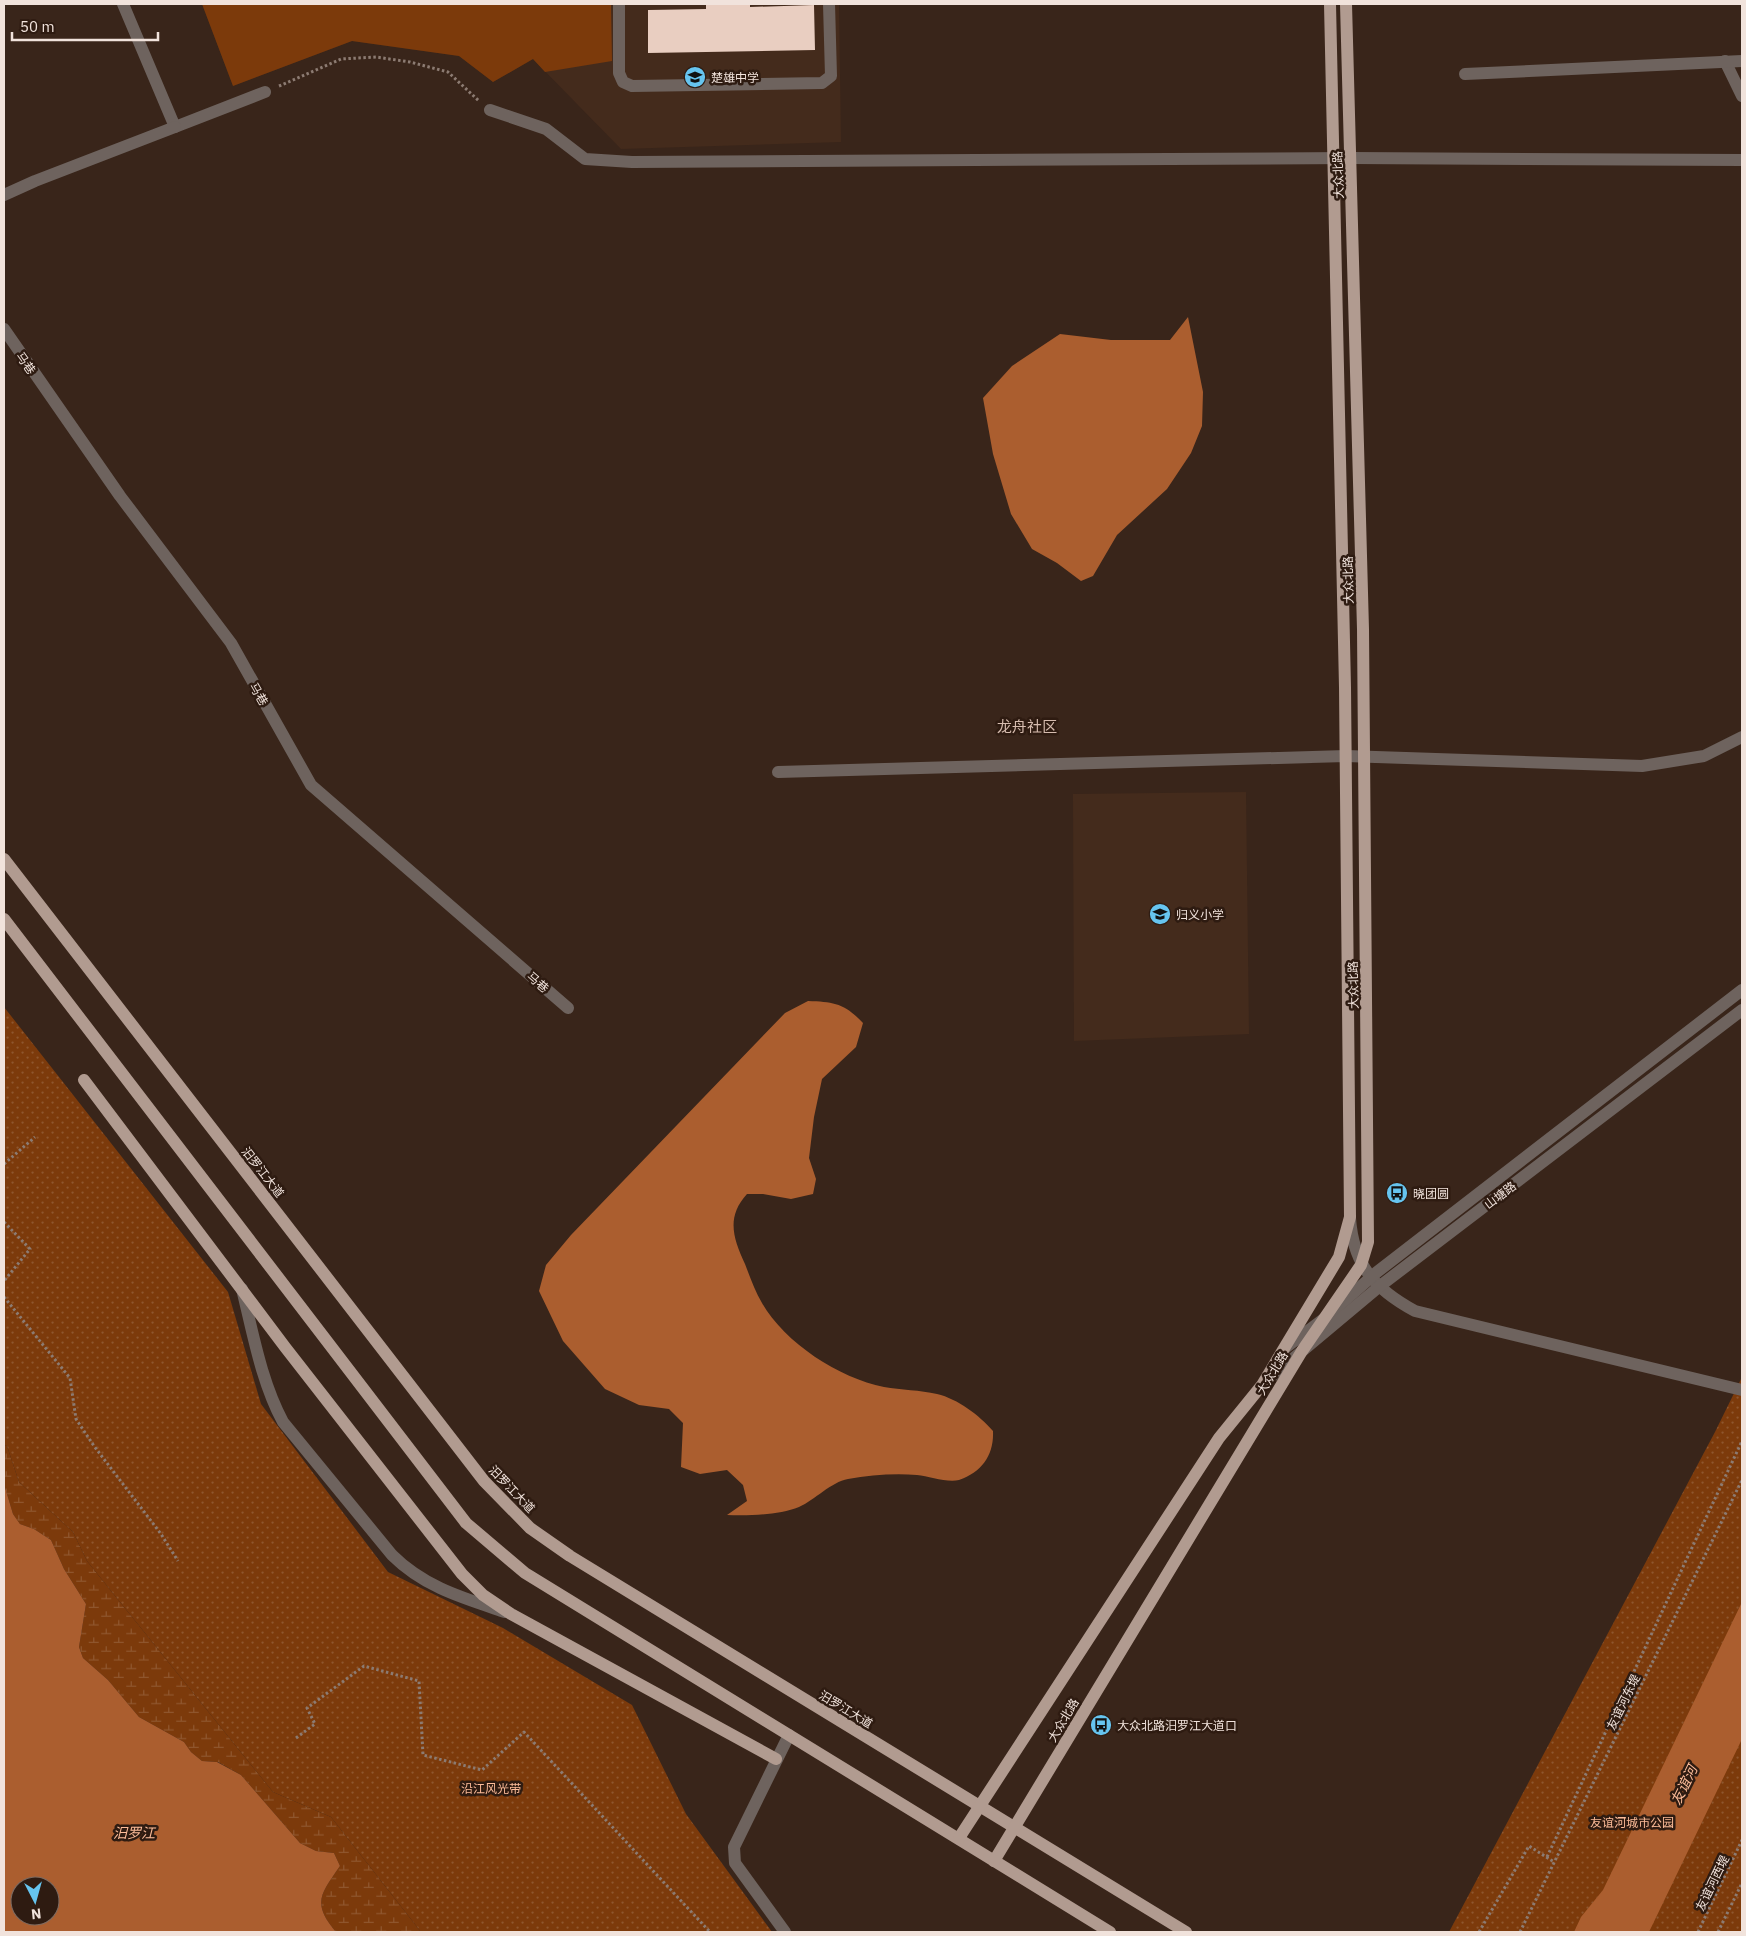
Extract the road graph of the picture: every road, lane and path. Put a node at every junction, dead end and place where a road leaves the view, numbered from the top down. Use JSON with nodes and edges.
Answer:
{"nodes":[{"id":1,"x":123,"y":4,"type":"edge"},
{"id":2,"x":619,"y":4,"type":"edge"},
{"id":3,"x":829,"y":4,"type":"edge"},
{"id":4,"x":1330,"y":4,"type":"edge"},
{"id":5,"x":1346,"y":4,"type":"edge"},
{"id":6,"x":1742,"y":60,"type":"edge"},
{"id":7,"x":1725,"y":61,"type":"junction"},
{"id":8,"x":1465,"y":74,"type":"dead end"},
{"id":9,"x":265,"y":92,"type":"joint"},
{"id":10,"x":1742,"y":96,"type":"edge"},
{"id":11,"x":490,"y":110,"type":"joint"},
{"id":12,"x":175,"y":127,"type":"junction"},
{"id":13,"x":1334,"y":158,"type":"junction"},
{"id":14,"x":1351,"y":158,"type":"junction"},
{"id":15,"x":1742,"y":160,"type":"edge"},
{"id":16,"x":4,"y":195,"type":"edge"},
{"id":17,"x":4,"y":329,"type":"edge"},
{"id":18,"x":1742,"y":737,"type":"edge"},
{"id":19,"x":1346,"y":756,"type":"junction"},
{"id":20,"x":1364,"y":756,"type":"junction"},
{"id":21,"x":778,"y":772,"type":"dead end"},
{"id":22,"x":4,"y":859,"type":"edge"},
{"id":23,"x":4,"y":918,"type":"edge"},
{"id":24,"x":1742,"y":990,"type":"edge"},
{"id":25,"x":568,"y":1008,"type":"dead end"},
{"id":26,"x":1742,"y":1010,"type":"edge"},
{"id":27,"x":84,"y":1080,"type":"dead end"},
{"id":28,"x":35,"y":1136,"type":"dead end"},
{"id":29,"x":4,"y":1164,"type":"edge"},
{"id":30,"x":1350,"y":1217,"type":"junction"},
{"id":31,"x":4,"y":1222,"type":"edge"},
{"id":32,"x":1361,"y":1265,"type":"junction"},
{"id":33,"x":4,"y":1281,"type":"edge"},
{"id":34,"x":1376,"y":1282,"type":"junction"},
{"id":35,"x":241,"y":1286,"type":"junction"},
{"id":36,"x":4,"y":1297,"type":"edge"},
{"id":37,"x":1325,"y":1318,"type":"junction"},
{"id":38,"x":1285,"y":1348,"type":"junction"},
{"id":39,"x":1302,"y":1350,"type":"junction"},
{"id":40,"x":1262,"y":1385,"type":"junction"},
{"id":41,"x":1742,"y":1390,"type":"edge"},
{"id":42,"x":1742,"y":1441,"type":"edge"},
{"id":43,"x":1742,"y":1480,"type":"edge"},
{"id":44,"x":178,"y":1561,"type":"dead end"},
{"id":45,"x":511,"y":1614,"type":"junction"},
{"id":46,"x":789,"y":1735,"type":"junction"},
{"id":47,"x":296,"y":1738,"type":"dead end"},
{"id":48,"x":776,"y":1758,"type":"junction"},
{"id":49,"x":980,"y":1806,"type":"junction"},
{"id":50,"x":1014,"y":1828,"type":"junction"},
{"id":51,"x":959,"y":1838,"type":"junction"},
{"id":52,"x":1742,"y":1840,"type":"edge"},
{"id":53,"x":1547,"y":1858,"type":"junction"},
{"id":54,"x":994,"y":1861,"type":"junction"},
{"id":55,"x":1554,"y":1862,"type":"junction"},
{"id":56,"x":1742,"y":1883,"type":"edge"},
{"id":57,"x":710,"y":1932,"type":"edge"},
{"id":58,"x":785,"y":1932,"type":"edge"},
{"id":59,"x":1110,"y":1932,"type":"edge"},
{"id":60,"x":1186,"y":1932,"type":"edge"},
{"id":61,"x":1479,"y":1932,"type":"edge"},
{"id":62,"x":1520,"y":1932,"type":"edge"},
{"id":63,"x":1698,"y":1932,"type":"edge"},
{"id":64,"x":1718,"y":1932,"type":"edge"}],
"edges":[{"from":1,"to":12,"type":"street"},
{"from":2,"to":3,"type":"street"},
{"from":4,"to":13,"type":"main road","name":"大众北路"},
{"from":5,"to":14,"type":"main road","name":"大众北路"},
{"from":6,"to":7,"type":"street"},
{"from":7,"to":8,"type":"street"},
{"from":7,"to":10,"type":"street"},
{"from":9,"to":11,"type":"path"},
{"from":9,"to":12,"type":"street"},
{"from":11,"to":13,"type":"street"},
{"from":12,"to":16,"type":"street"},
{"from":13,"to":14,"type":"street"},
{"from":13,"to":19,"type":"main road","name":"大众北路"},
{"from":14,"to":15,"type":"street"},
{"from":14,"to":20,"type":"main road","name":"大众北路"},
{"from":17,"to":25,"type":"street","name":"马巷"},
{"from":18,"to":20,"type":"street"},
{"from":19,"to":20,"type":"street"},
{"from":19,"to":21,"type":"street"},
{"from":19,"to":30,"type":"main road","name":"大众北路"},
{"from":20,"to":32,"type":"main road","name":"大众北路"},
{"from":22,"to":49,"type":"main road","name":"汨罗江大道"},
{"from":23,"to":46,"type":"main road"},
{"from":24,"to":34,"type":"street","name":"山塘路"},
{"from":26,"to":34,"type":"street","name":"山塘路"},
{"from":27,"to":35,"type":"main road"},
{"from":28,"to":29,"type":"path"},
{"from":30,"to":32,"type":"street"},
{"from":30,"to":38,"type":"main road","name":"大众北路"},
{"from":31,"to":33,"type":"path"},
{"from":32,"to":34,"type":"street"},
{"from":32,"to":37,"type":"main road","name":"大众北路"},
{"from":34,"to":37,"type":"street","name":"山塘路"},
{"from":34,"to":39,"type":"street","name":"山塘路"},
{"from":34,"to":41,"type":"street"},
{"from":35,"to":45,"type":"main road"},
{"from":35,"to":45,"type":"street"},
{"from":36,"to":44,"type":"path"},
{"from":37,"to":38,"type":"street","name":"山塘路"},
{"from":37,"to":39,"type":"main road","name":"大众北路"},
{"from":38,"to":40,"type":"main road","name":"大众北路"},
{"from":39,"to":40,"type":"street","name":"山塘路"},
{"from":39,"to":50,"type":"main road","name":"大众北路"},
{"from":40,"to":49,"type":"main road","name":"大众北路"},
{"from":42,"to":53,"type":"path"},
{"from":43,"to":55,"type":"path","name":"友谊河东堤"},
{"from":45,"to":48,"type":"main road"},
{"from":46,"to":48,"type":"street"},
{"from":46,"to":51,"type":"main road"},
{"from":47,"to":57,"type":"path"},
{"from":48,"to":58,"type":"street"},
{"from":49,"to":50,"type":"main road","name":"汨罗江大道"},
{"from":49,"to":51,"type":"main road","name":"大众北路"},
{"from":50,"to":54,"type":"main road","name":"大众北路"},
{"from":50,"to":60,"type":"main road","name":"汨罗江大道"},
{"from":51,"to":54,"type":"main road"},
{"from":52,"to":63,"type":"path","name":"友谊河西堤"},
{"from":53,"to":55,"type":"path"},
{"from":53,"to":61,"type":"path"},
{"from":54,"to":59,"type":"main road"},
{"from":55,"to":62,"type":"path","name":"友谊河东堤"},
{"from":56,"to":64,"type":"path"}]}
